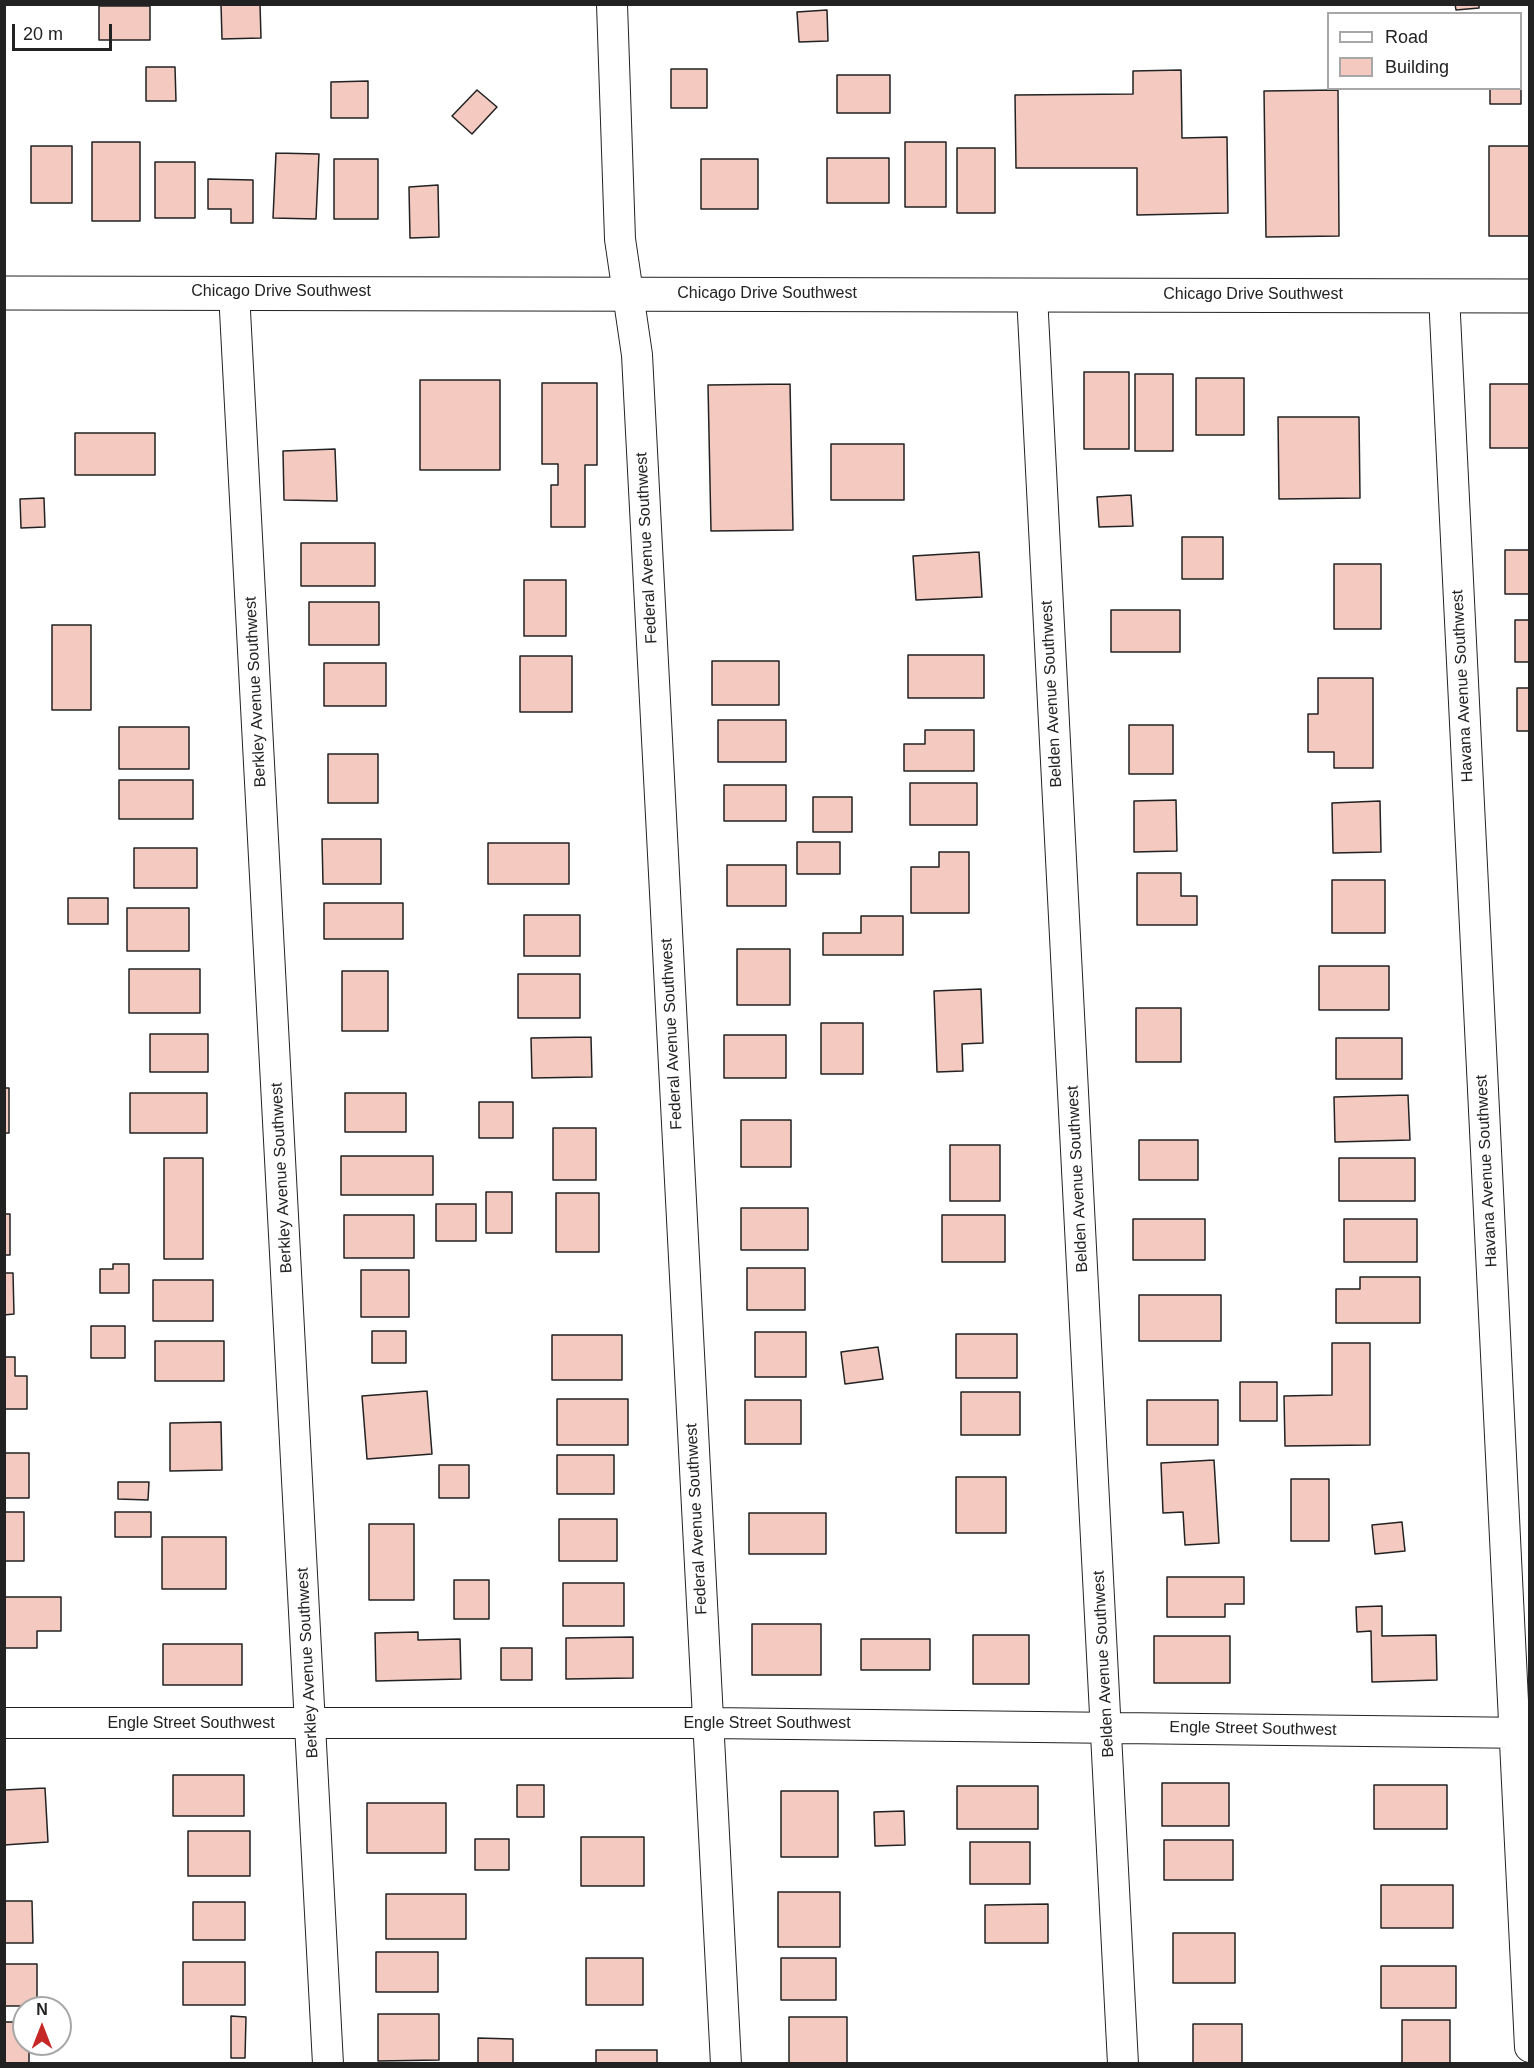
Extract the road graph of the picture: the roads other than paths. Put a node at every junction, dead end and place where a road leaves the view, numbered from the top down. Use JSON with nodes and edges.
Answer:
{"nodes":[{"id":1,"x":612,"y":4,"type":"edge"},
{"id":2,"x":234,"y":292,"type":"junction"},
{"id":3,"x":4,"y":293,"type":"edge"},
{"id":4,"x":628,"y":293,"type":"junction"},
{"id":5,"x":1032,"y":295,"type":"junction"},
{"id":6,"x":1444,"y":295,"type":"junction"},
{"id":7,"x":1530,"y":296,"type":"edge"},
{"id":8,"x":4,"y":1723,"type":"edge"},
{"id":9,"x":709,"y":1723,"type":"junction"},
{"id":10,"x":311,"y":1724,"type":"junction"},
{"id":11,"x":1107,"y":1727,"type":"junction"},
{"id":12,"x":1522,"y":1733,"type":"edge"},
{"id":13,"x":1530,"y":2047,"type":"edge"},
{"id":14,"x":328,"y":2064,"type":"edge"},
{"id":15,"x":726,"y":2064,"type":"edge"},
{"id":16,"x":1123,"y":2064,"type":"edge"}],
"edges":[{"from":1,"to":4,"type":"street","name":"Federal Avenue Southwest"},
{"from":2,"to":3,"type":"main road","name":"Chicago Drive Southwest"},
{"from":2,"to":4,"type":"main road","name":"Chicago Drive Southwest"},
{"from":2,"to":10,"type":"street","name":"Berkley Avenue Southwest"},
{"from":4,"to":5,"type":"main road","name":"Chicago Drive Southwest"},
{"from":4,"to":9,"type":"street","name":"Federal Avenue Southwest"},
{"from":5,"to":6,"type":"main road","name":"Chicago Drive Southwest"},
{"from":5,"to":11,"type":"street","name":"Belden Avenue Southwest"},
{"from":6,"to":7,"type":"main road","name":"Chicago Drive Southwest"},
{"from":6,"to":12,"type":"street","name":"Havana Avenue Southwest"},
{"from":8,"to":10,"type":"street","name":"Engle Street Southwest"},
{"from":9,"to":10,"type":"street","name":"Engle Street Southwest"},
{"from":9,"to":11,"type":"street","name":"Engle Street Southwest"},
{"from":9,"to":15,"type":"street","name":"Federal Avenue Southwest"},
{"from":10,"to":14,"type":"street","name":"Berkley Avenue Southwest"},
{"from":11,"to":12,"type":"street","name":"Engle Street Southwest"},
{"from":11,"to":16,"type":"street","name":"Belden Avenue Southwest"},
{"from":12,"to":13,"type":"street","name":"Havana Avenue Southwest"}]}
